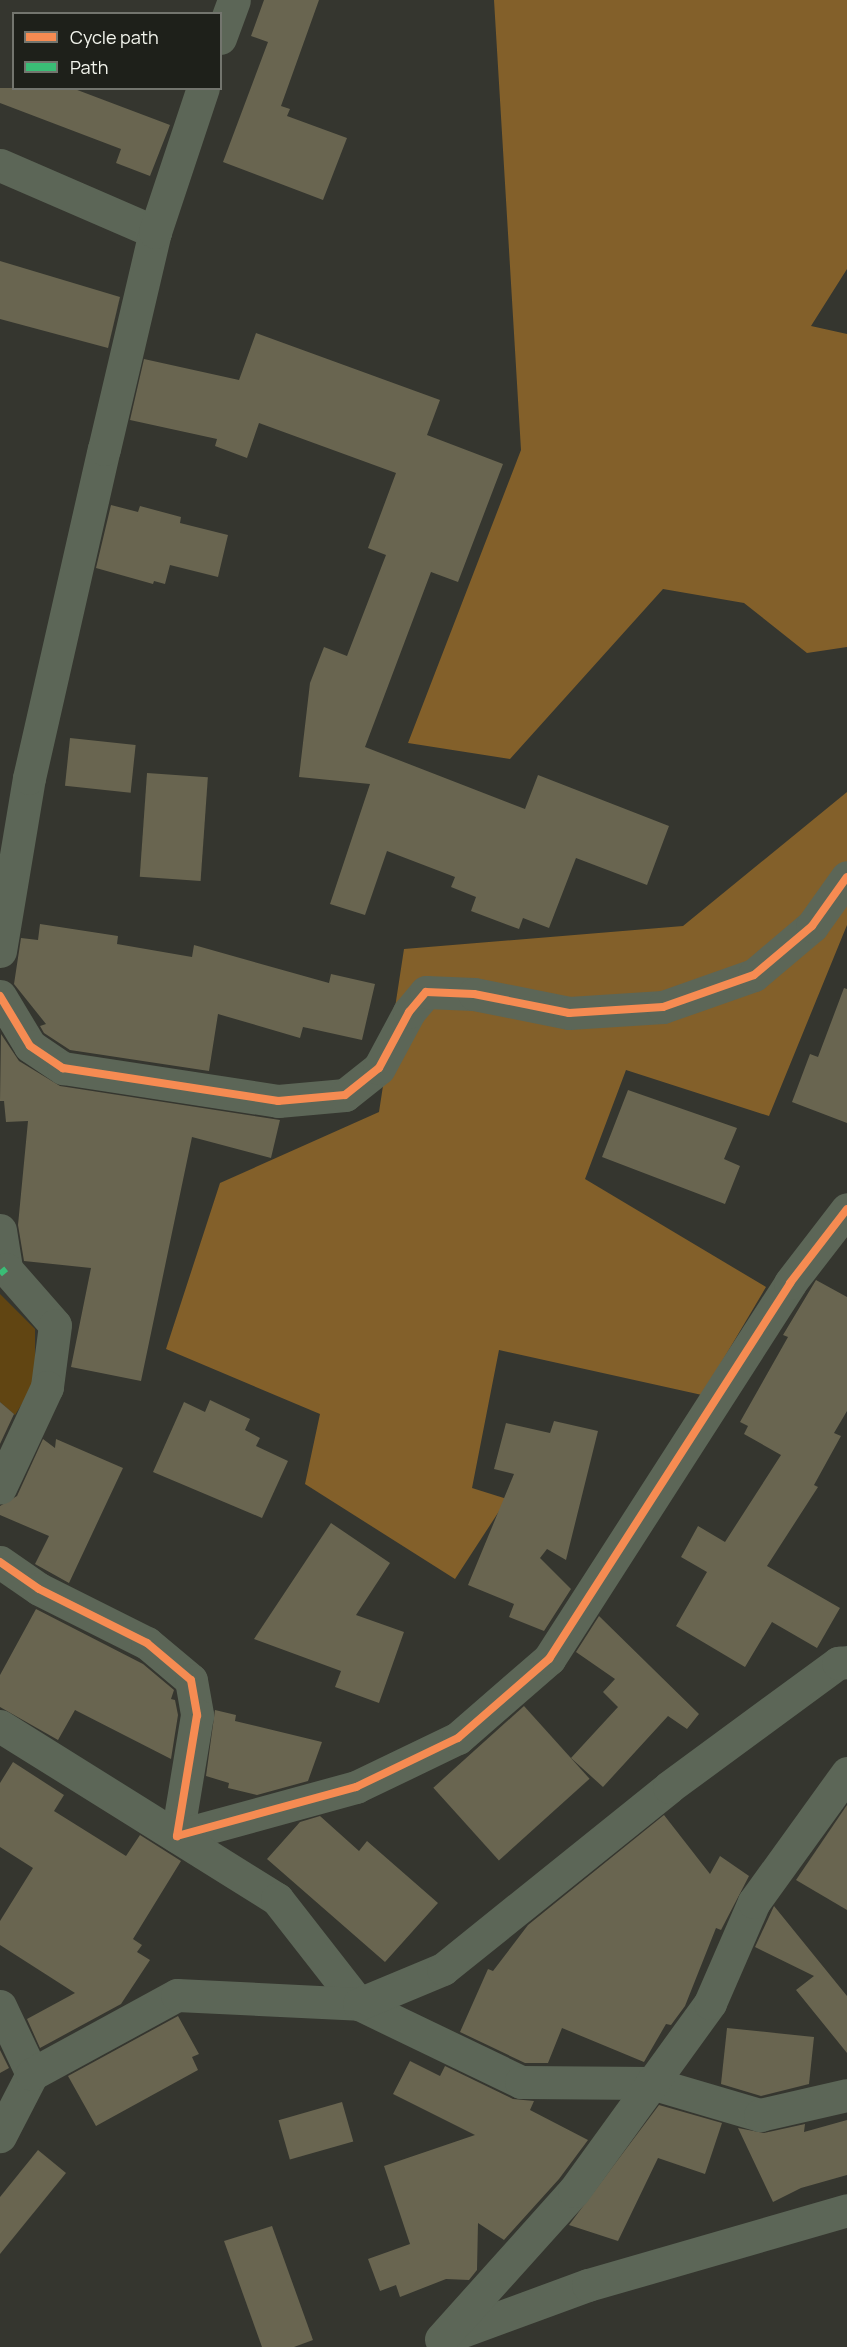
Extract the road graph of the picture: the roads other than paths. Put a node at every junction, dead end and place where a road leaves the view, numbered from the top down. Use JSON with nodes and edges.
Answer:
{"nodes":[{"id":1,"x":234,"y":0,"type":"edge"},
{"id":2,"x":222,"y":33,"type":"edge"},
{"id":3,"x":202,"y":90,"type":"edge"},
{"id":4,"x":0,"y":165,"type":"edge"},
{"id":5,"x":155,"y":232,"type":"junction"},
{"id":6,"x":847,"y":877,"type":"edge"},
{"id":7,"x":0,"y":951,"type":"edge"},
{"id":8,"x":0,"y":996,"type":"edge"},
{"id":9,"x":847,"y":1209,"type":"edge"},
{"id":10,"x":0,"y":1230,"type":"edge"},
{"id":11,"x":0,"y":1488,"type":"edge"},
{"id":12,"x":0,"y":1562,"type":"edge"},
{"id":13,"x":847,"y":1662,"type":"edge"},
{"id":14,"x":3,"y":1735,"type":"edge"},
{"id":15,"x":847,"y":1773,"type":"edge"},
{"id":16,"x":177,"y":1836,"type":"junction"},
{"id":17,"x":359,"y":2004,"type":"junction"},
{"id":18,"x":0,"y":2006,"type":"edge"},
{"id":19,"x":32,"y":2074,"type":"junction"},
{"id":20,"x":651,"y":2083,"type":"junction"},
{"id":21,"x":847,"y":2095,"type":"edge"},
{"id":22,"x":0,"y":2136,"type":"edge"},
{"id":23,"x":847,"y":2210,"type":"edge"},
{"id":24,"x":430,"y":2343,"type":"edge"}],
"edges":[{"from":1,"to":2,"type":"street"},
{"from":3,"to":5,"type":"street"},
{"from":4,"to":5,"type":"street"},
{"from":5,"to":7,"type":"street"},
{"from":6,"to":8,"type":"street"},
{"from":9,"to":16,"type":"street"},
{"from":10,"to":11,"type":"street"},
{"from":12,"to":16,"type":"street"},
{"from":13,"to":17,"type":"street"},
{"from":14,"to":16,"type":"street"},
{"from":15,"to":20,"type":"street"},
{"from":16,"to":17,"type":"street"},
{"from":17,"to":19,"type":"street"},
{"from":17,"to":20,"type":"street"},
{"from":18,"to":19,"type":"street"},
{"from":19,"to":22,"type":"street"},
{"from":20,"to":21,"type":"street"},
{"from":20,"to":24,"type":"street"},
{"from":23,"to":24,"type":"street"}]}
